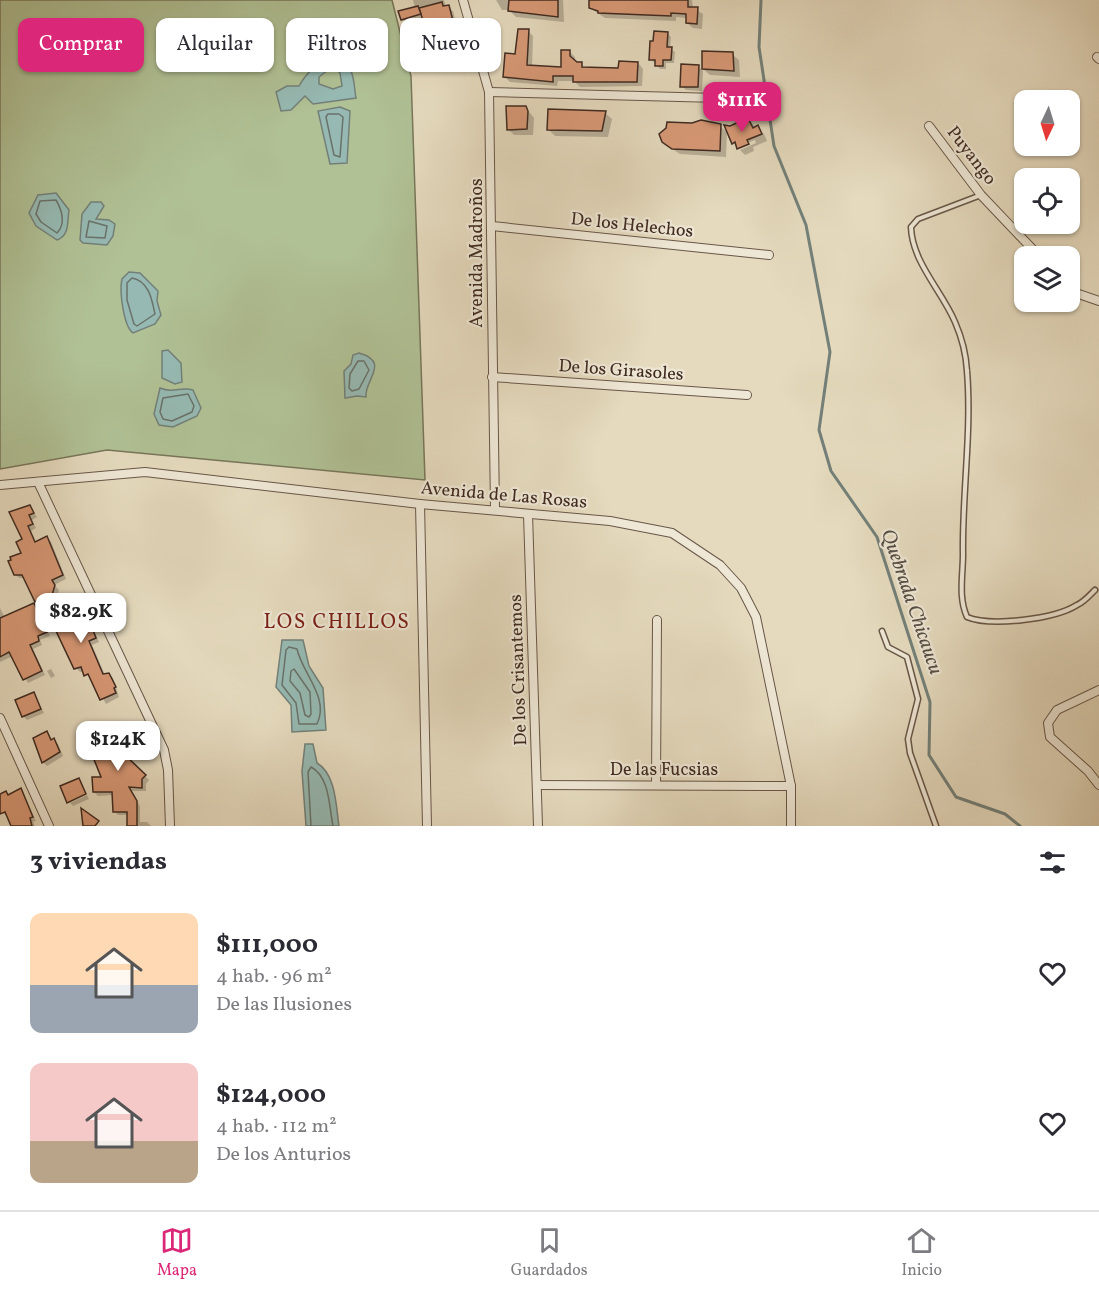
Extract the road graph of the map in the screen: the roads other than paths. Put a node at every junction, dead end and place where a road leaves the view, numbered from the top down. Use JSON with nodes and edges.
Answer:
{"nodes":[{"id":1,"x":463,"y":0,"type":"edge"},
{"id":2,"x":489,"y":92,"type":"junction"},
{"id":3,"x":718,"y":98,"type":"dead end"},
{"id":4,"x":929,"y":126,"type":"dead end"},
{"id":5,"x":981,"y":195,"type":"junction"},
{"id":6,"x":492,"y":226,"type":"junction"},
{"id":7,"x":1029,"y":246,"type":"edge"},
{"id":8,"x":769,"y":255,"type":"dead end"},
{"id":9,"x":1080,"y":294,"type":"edge"},
{"id":10,"x":1099,"y":301,"type":"edge"},
{"id":11,"x":492,"y":377,"type":"junction"},
{"id":12,"x":747,"y":395,"type":"dead end"},
{"id":13,"x":38,"y":482,"type":"junction"},
{"id":14,"x":0,"y":485,"type":"edge"},
{"id":15,"x":420,"y":504,"type":"junction"},
{"id":16,"x":495,"y":509,"type":"junction"},
{"id":17,"x":528,"y":514,"type":"junction"},
{"id":18,"x":1095,"y":590,"type":"dead end"},
{"id":19,"x":657,"y":620,"type":"dead end"},
{"id":20,"x":882,"y":631,"type":"dead end"},
{"id":21,"x":1099,"y":690,"type":"edge"},
{"id":22,"x":0,"y":718,"type":"edge"},
{"id":23,"x":537,"y":785,"type":"junction"},
{"id":24,"x":656,"y":785,"type":"junction"},
{"id":25,"x":1099,"y":785,"type":"edge"},
{"id":26,"x":791,"y":786,"type":"junction"},
{"id":27,"x":49,"y":826,"type":"edge"},
{"id":28,"x":170,"y":826,"type":"edge"},
{"id":29,"x":427,"y":826,"type":"edge"},
{"id":30,"x":538,"y":826,"type":"edge"},
{"id":31,"x":791,"y":826,"type":"edge"},
{"id":32,"x":936,"y":826,"type":"edge"}],
"edges":[{"from":1,"to":2,"type":"street","name":"Avenida Madroños"},
{"from":2,"to":3,"type":"street"},
{"from":2,"to":6,"type":"street","name":"Avenida Madroños"},
{"from":4,"to":5,"type":"street","name":"Puyango"},
{"from":5,"to":7,"type":"street","name":"Puyango"},
{"from":5,"to":18,"type":"lane"},
{"from":6,"to":8,"type":"street","name":"De los Helechos"},
{"from":6,"to":11,"type":"street","name":"Avenida Madroños"},
{"from":9,"to":10,"type":"street"},
{"from":11,"to":12,"type":"street","name":"De los Girasoles"},
{"from":11,"to":16,"type":"street","name":"Avenida Madroños"},
{"from":13,"to":14,"type":"street","name":"Avenida de Las Rosas"},
{"from":13,"to":15,"type":"street","name":"Avenida de Las Rosas"},
{"from":13,"to":28,"type":"street"},
{"from":15,"to":16,"type":"street","name":"Avenida de Las Rosas"},
{"from":15,"to":29,"type":"street"},
{"from":16,"to":17,"type":"street","name":"Avenida de Las Rosas"},
{"from":17,"to":23,"type":"street","name":"De los Crisantemos"},
{"from":17,"to":26,"type":"street","name":"Avenida de Las Rosas"},
{"from":19,"to":24,"type":"street"},
{"from":20,"to":32,"type":"lane"},
{"from":21,"to":25,"type":"street"},
{"from":22,"to":27,"type":"street"},
{"from":23,"to":24,"type":"street","name":"De las Fucsias"},
{"from":23,"to":30,"type":"street","name":"De los Crisantemos"},
{"from":24,"to":26,"type":"street","name":"De las Fucsias"},
{"from":26,"to":31,"type":"street","name":"Avenida de Las Rosas"}]}
